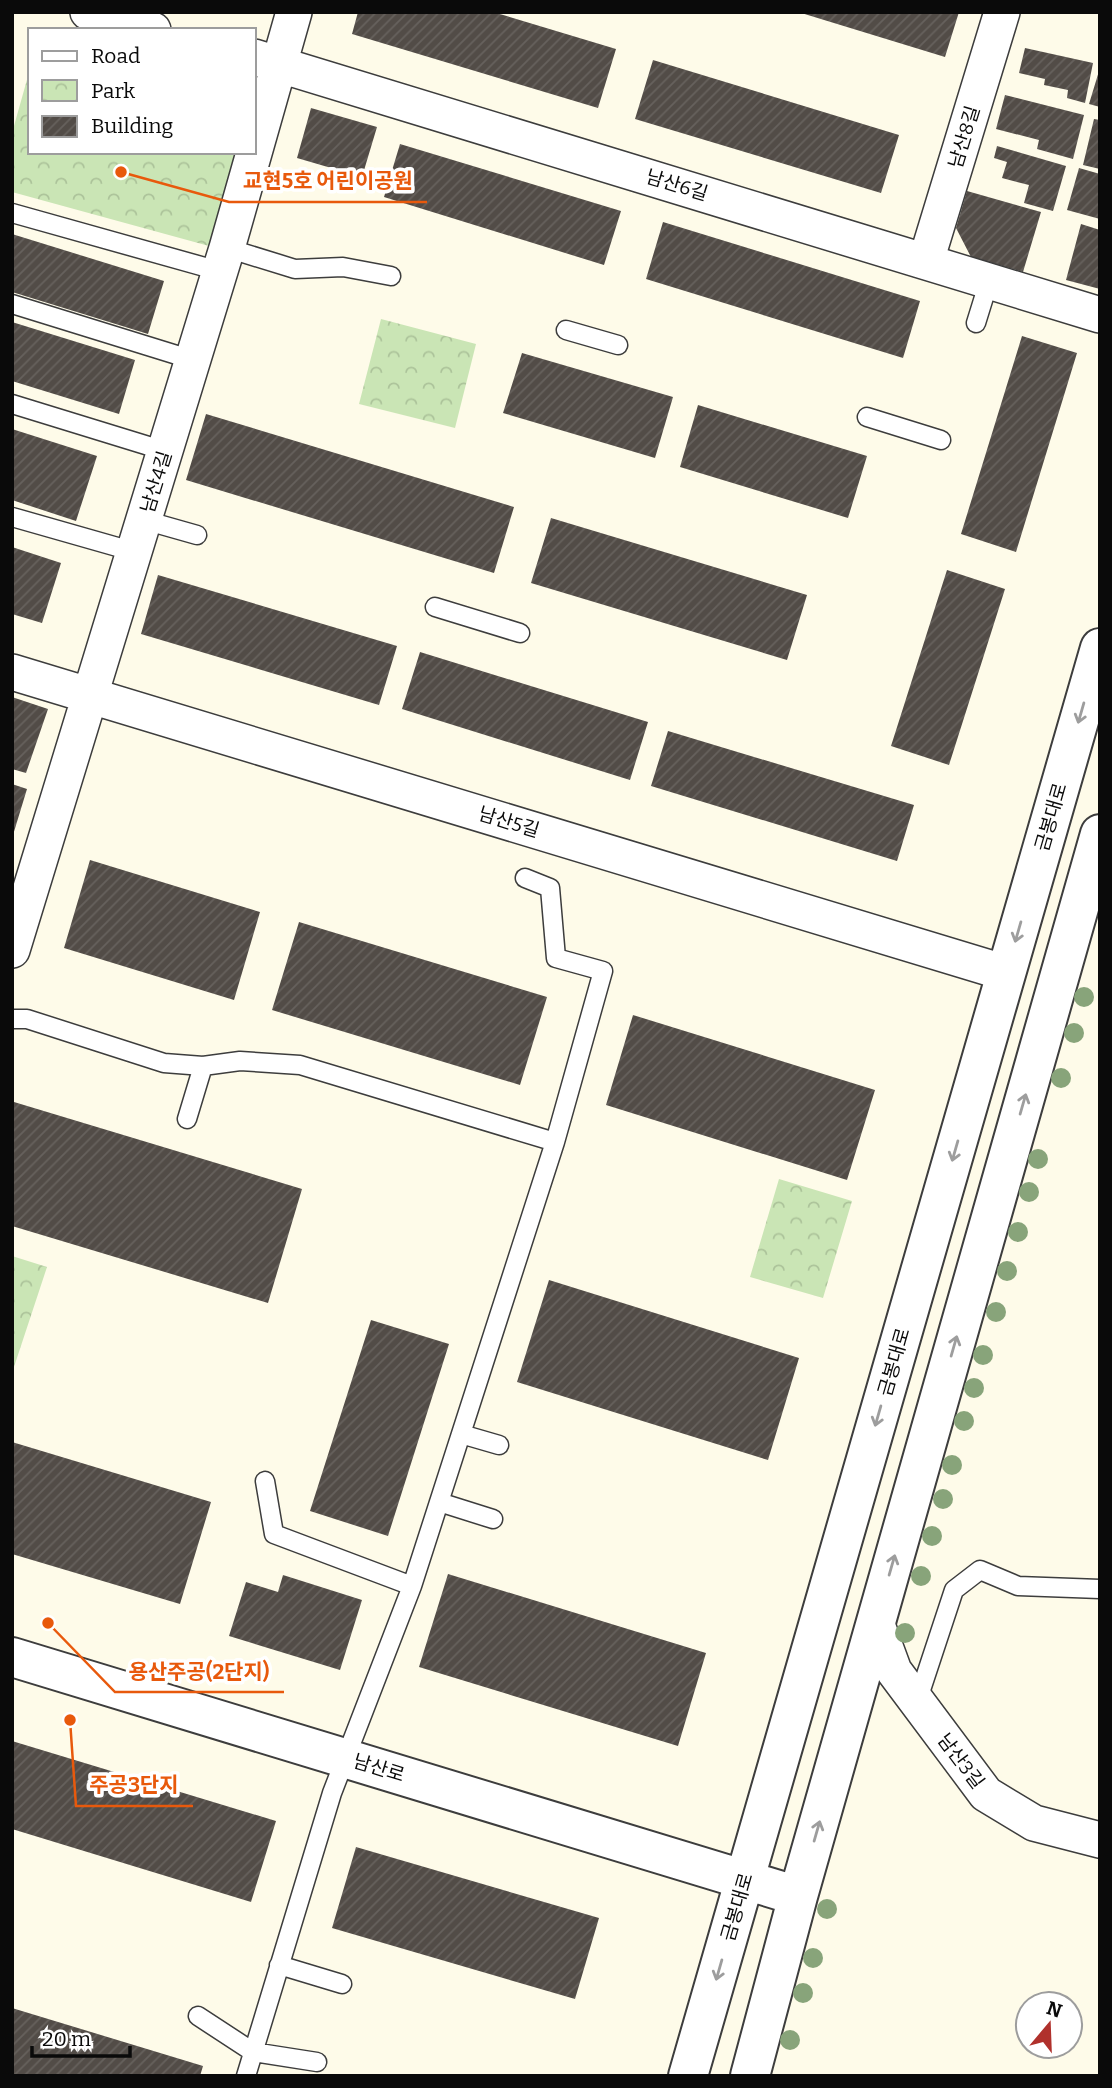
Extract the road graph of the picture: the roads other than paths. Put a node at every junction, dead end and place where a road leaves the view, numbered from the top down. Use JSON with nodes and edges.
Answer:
{"nodes":[{"id":1,"x":88,"y":12,"type":"edge"},
{"id":2,"x":294,"y":12,"type":"edge"},
{"id":3,"x":1002,"y":12,"type":"edge"},
{"id":4,"x":146,"y":28,"type":"edge"},
{"id":5,"x":267,"y":60,"type":"edge"},
{"id":6,"x":256,"y":110,"type":"edge"},
{"id":7,"x":246,"y":154,"type":"edge"},
{"id":8,"x":12,"y":213,"type":"edge"},
{"id":9,"x":223,"y":260,"type":"junction"},
{"id":10,"x":926,"y":261,"type":"junction"},
{"id":11,"x":391,"y":276,"type":"dead end"},
{"id":12,"x":989,"y":281,"type":"junction"},
{"id":13,"x":12,"y":304,"type":"edge"},
{"id":14,"x":1100,"y":315,"type":"edge"},
{"id":15,"x":976,"y":323,"type":"dead end"},
{"id":16,"x":566,"y":330,"type":"dead end"},
{"id":17,"x":618,"y":345,"type":"dead end"},
{"id":18,"x":193,"y":360,"type":"junction"},
{"id":19,"x":12,"y":404,"type":"edge"},
{"id":20,"x":867,"y":417,"type":"dead end"},
{"id":21,"x":941,"y":440,"type":"dead end"},
{"id":22,"x":165,"y":451,"type":"junction"},
{"id":23,"x":12,"y":517,"type":"edge"},
{"id":24,"x":197,"y":535,"type":"dead end"},
{"id":25,"x":140,"y":536,"type":"junction"},
{"id":26,"x":435,"y":607,"type":"dead end"},
{"id":27,"x":520,"y":633,"type":"dead end"},
{"id":28,"x":1100,"y":648,"type":"edge"},
{"id":29,"x":12,"y":672,"type":"edge"},
{"id":30,"x":92,"y":696,"type":"junction"},
{"id":31,"x":1100,"y":834,"type":"edge"},
{"id":32,"x":525,"y":878,"type":"dead end"},
{"id":33,"x":12,"y":950,"type":"edge"},
{"id":34,"x":1006,"y":973,"type":"junction"},
{"id":35,"x":12,"y":1019,"type":"edge"},
{"id":36,"x":203,"y":1066,"type":"junction"},
{"id":37,"x":187,"y":1119,"type":"dead end"},
{"id":38,"x":555,"y":1142,"type":"junction"},
{"id":39,"x":461,"y":1434,"type":"junction"},
{"id":40,"x":499,"y":1445,"type":"dead end"},
{"id":41,"x":265,"y":1481,"type":"dead end"},
{"id":42,"x":439,"y":1502,"type":"junction"},
{"id":43,"x":493,"y":1519,"type":"dead end"},
{"id":44,"x":412,"y":1586,"type":"junction"},
{"id":45,"x":1100,"y":1589,"type":"edge"},
{"id":46,"x":876,"y":1622,"type":"junction"},
{"id":47,"x":12,"y":1657,"type":"edge"},
{"id":48,"x":917,"y":1702,"type":"junction"},
{"id":49,"x":346,"y":1758,"type":"junction"},
{"id":50,"x":1100,"y":1840,"type":"edge"},
{"id":51,"x":744,"y":1881,"type":"junction"},
{"id":52,"x":798,"y":1896,"type":"junction"},
{"id":53,"x":279,"y":1965,"type":"junction"},
{"id":54,"x":342,"y":1984,"type":"dead end"},
{"id":55,"x":198,"y":2016,"type":"dead end"},
{"id":56,"x":253,"y":2052,"type":"junction"},
{"id":57,"x":317,"y":2062,"type":"dead end"},
{"id":58,"x":246,"y":2076,"type":"edge"},
{"id":59,"x":688,"y":2076,"type":"edge"},
{"id":60,"x":750,"y":2076,"type":"edge"}],
"edges":[{"from":1,"to":4,"type":"street"},
{"from":2,"to":5,"type":"street","name":"남산4길"},
{"from":3,"to":10,"type":"street","name":"남산8길"},
{"from":5,"to":6,"type":"street","name":"남산4길"},
{"from":5,"to":10,"type":"street","name":"남산6길"},
{"from":7,"to":9,"type":"street","name":"남산4길"},
{"from":8,"to":9,"type":"lane"},
{"from":9,"to":11,"type":"lane"},
{"from":9,"to":18,"type":"street","name":"남산4길"},
{"from":10,"to":12,"type":"street","name":"남산6길"},
{"from":12,"to":14,"type":"street","name":"남산6길"},
{"from":12,"to":15,"type":"lane"},
{"from":13,"to":18,"type":"lane"},
{"from":16,"to":17,"type":"lane"},
{"from":18,"to":22,"type":"street","name":"남산4길"},
{"from":19,"to":22,"type":"lane"},
{"from":20,"to":21,"type":"lane"},
{"from":22,"to":25,"type":"street","name":"남산4길"},
{"from":23,"to":25,"type":"lane"},
{"from":24,"to":25,"type":"lane"},
{"from":25,"to":30,"type":"street","name":"남산4길"},
{"from":26,"to":27,"type":"lane"},
{"from":28,"to":34,"type":"street","name":"금봉대로","one_way":true},
{"from":29,"to":30,"type":"street","name":"남산5길"},
{"from":30,"to":33,"type":"street","name":"남산4길"},
{"from":30,"to":34,"type":"street","name":"남산5길"},
{"from":46,"to":31,"type":"street","one_way":true},
{"from":32,"to":38,"type":"lane"},
{"from":34,"to":51,"type":"street","name":"금봉대로","one_way":true},
{"from":35,"to":36,"type":"lane"},
{"from":36,"to":37,"type":"lane"},
{"from":36,"to":38,"type":"lane"},
{"from":38,"to":39,"type":"lane"},
{"from":39,"to":40,"type":"lane"},
{"from":39,"to":42,"type":"lane"},
{"from":41,"to":44,"type":"lane"},
{"from":42,"to":43,"type":"lane"},
{"from":42,"to":44,"type":"lane"},
{"from":44,"to":49,"type":"lane"},
{"from":45,"to":48,"type":"lane"},
{"from":46,"to":48,"type":"street","name":"남산3길"},
{"from":52,"to":46,"type":"street","one_way":true},
{"from":47,"to":49,"type":"street","name":"남산로"},
{"from":48,"to":50,"type":"street","name":"남산3길"},
{"from":49,"to":51,"type":"street","name":"남산로"},
{"from":49,"to":53,"type":"lane"},
{"from":51,"to":52,"type":"street","name":"남산로"},
{"from":51,"to":59,"type":"street","name":"금봉대로","one_way":true},
{"from":52,"to":60,"type":"street"},
{"from":53,"to":54,"type":"lane"},
{"from":53,"to":56,"type":"lane"},
{"from":55,"to":56,"type":"lane"},
{"from":56,"to":57,"type":"lane"},
{"from":56,"to":58,"type":"lane"}]}
